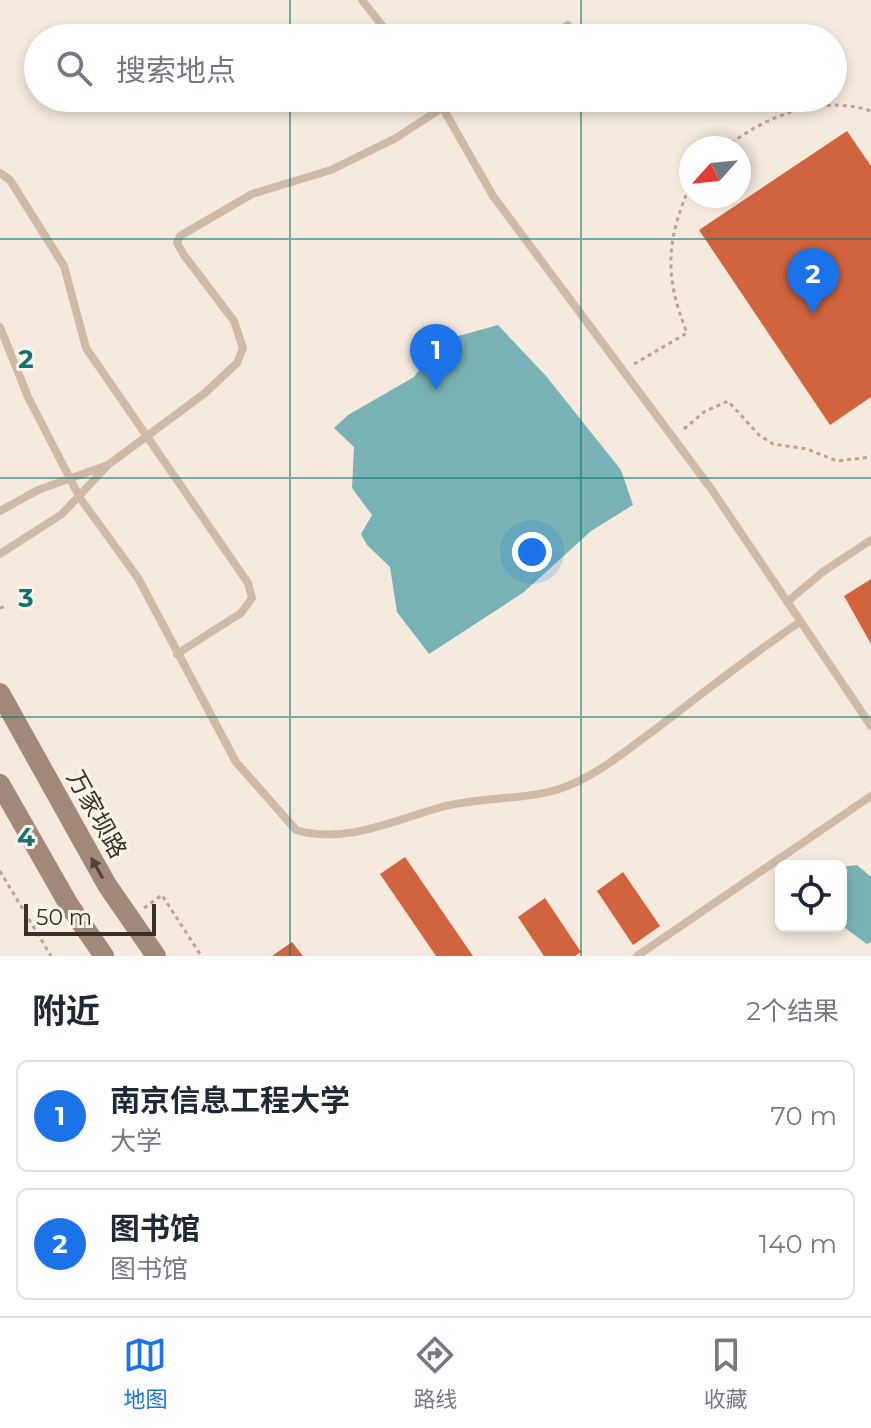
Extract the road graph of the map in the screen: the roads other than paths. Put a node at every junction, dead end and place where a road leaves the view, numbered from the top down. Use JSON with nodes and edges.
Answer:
{"nodes":[{"id":1,"x":362,"y":0,"type":"edge"},
{"id":2,"x":381,"y":24,"type":"edge"},
{"id":3,"x":436,"y":112,"type":"edge"},
{"id":4,"x":445,"y":112,"type":"edge"},
{"id":5,"x":0,"y":173,"type":"edge"},
{"id":6,"x":0,"y":327,"type":"edge"},
{"id":7,"x":146,"y":438,"type":"junction"},
{"id":8,"x":108,"y":465,"type":"junction"},
{"id":9,"x":69,"y":479,"type":"junction"},
{"id":10,"x":80,"y":498,"type":"junction"},
{"id":11,"x":0,"y":511,"type":"edge"},
{"id":12,"x":871,"y":540,"type":"edge"},
{"id":13,"x":0,"y":554,"type":"edge"},
{"id":14,"x":787,"y":602,"type":"junction"},
{"id":15,"x":800,"y":622,"type":"junction"},
{"id":16,"x":177,"y":654,"type":"junction"},
{"id":17,"x":0,"y":693,"type":"edge"},
{"id":18,"x":871,"y":726,"type":"edge"},
{"id":19,"x":0,"y":784,"type":"edge"},
{"id":20,"x":871,"y":796,"type":"edge"},
{"id":21,"x":148,"y":953,"type":"edge"},
{"id":22,"x":104,"y":956,"type":"edge"},
{"id":23,"x":637,"y":956,"type":"edge"}],
"edges":[{"from":1,"to":2,"type":"lane"},
{"from":3,"to":7,"type":"lane"},
{"from":4,"to":14,"type":"lane"},
{"from":5,"to":7,"type":"lane"},
{"from":6,"to":9,"type":"lane"},
{"from":7,"to":8,"type":"lane"},
{"from":7,"to":16,"type":"lane"},
{"from":8,"to":9,"type":"lane"},
{"from":8,"to":10,"type":"lane"},
{"from":9,"to":10,"type":"lane"},
{"from":9,"to":11,"type":"lane"},
{"from":10,"to":13,"type":"lane"},
{"from":10,"to":16,"type":"lane"},
{"from":12,"to":14,"type":"lane"},
{"from":14,"to":15,"type":"lane"},
{"from":15,"to":16,"type":"lane"},
{"from":15,"to":18,"type":"lane"},
{"from":21,"to":17,"type":"main road","name":"万家坝路","one_way":true},
{"from":19,"to":22,"type":"main road"},
{"from":20,"to":23,"type":"lane"}]}
